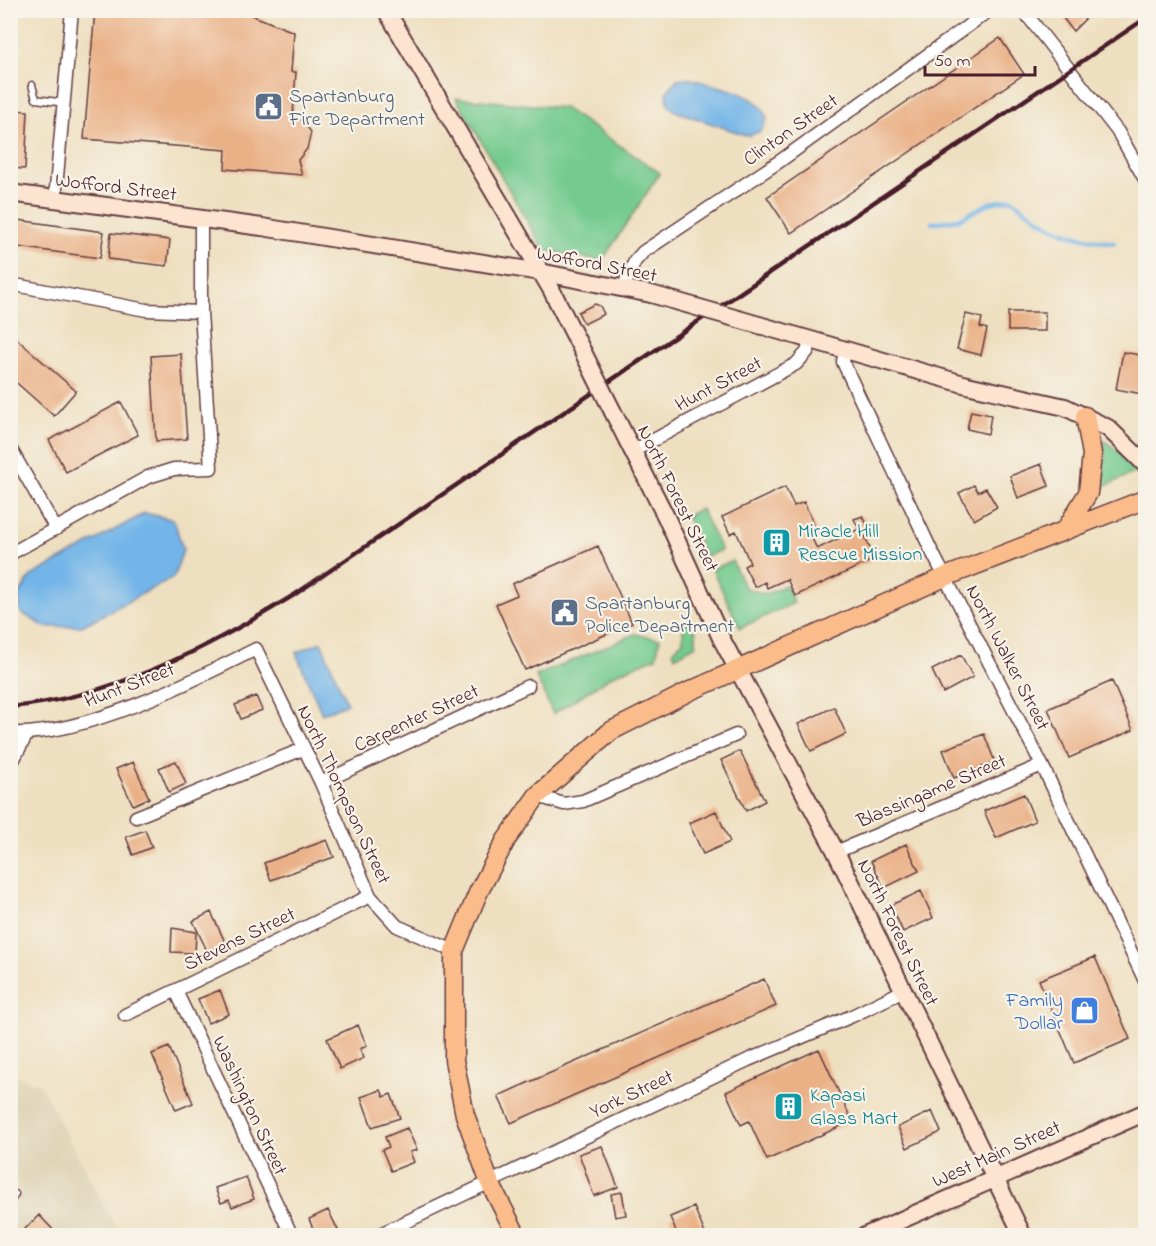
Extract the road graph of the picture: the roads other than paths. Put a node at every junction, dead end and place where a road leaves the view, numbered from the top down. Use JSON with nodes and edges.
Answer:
{"nodes":[{"id":1,"x":72,"y":10,"type":"edge"},
{"id":2,"x":386,"y":10,"type":"edge"},
{"id":3,"x":990,"y":10,"type":"edge"},
{"id":4,"x":1023,"y":10,"type":"edge"},
{"id":5,"x":32,"y":85,"type":"dead end"},
{"id":6,"x":66,"y":103,"type":"junction"},
{"id":7,"x":1146,"y":181,"type":"edge"},
{"id":8,"x":10,"y":193,"type":"edge"},
{"id":9,"x":55,"y":199,"type":"junction"},
{"id":10,"x":201,"y":218,"type":"junction"},
{"id":11,"x":540,"y":272,"type":"junction"},
{"id":12,"x":10,"y":284,"type":"edge"},
{"id":13,"x":623,"y":288,"type":"junction"},
{"id":14,"x":201,"y":312,"type":"junction"},
{"id":15,"x":811,"y":339,"type":"junction"},
{"id":16,"x":845,"y":349,"type":"junction"},
{"id":17,"x":1084,"y":416,"type":"junction"},
{"id":18,"x":10,"y":448,"type":"edge"},
{"id":19,"x":633,"y":451,"type":"junction"},
{"id":20,"x":1146,"y":465,"type":"edge"},
{"id":21,"x":1146,"y":499,"type":"edge"},
{"id":22,"x":56,"y":529,"type":"junction"},
{"id":23,"x":1066,"y":529,"type":"junction"},
{"id":24,"x":10,"y":554,"type":"edge"},
{"id":25,"x":945,"y":578,"type":"junction"},
{"id":26,"x":256,"y":649,"type":"joint"},
{"id":27,"x":740,"y":671,"type":"junction"},
{"id":28,"x":528,"y":686,"type":"dead end"},
{"id":29,"x":10,"y":733,"type":"edge"},
{"id":30,"x":27,"y":734,"type":"junction"},
{"id":31,"x":736,"y":735,"type":"dead end"},
{"id":32,"x":303,"y":749,"type":"junction"},
{"id":33,"x":1042,"y":765,"type":"junction"},
{"id":34,"x":10,"y":766,"type":"edge"},
{"id":35,"x":321,"y":783,"type":"junction"},
{"id":36,"x":537,"y":796,"type":"junction"},
{"id":37,"x":136,"y":817,"type":"dead end"},
{"id":38,"x":836,"y":852,"type":"junction"},
{"id":39,"x":370,"y":896,"type":"junction"},
{"id":40,"x":454,"y":951,"type":"junction"},
{"id":41,"x":1146,"y":983,"type":"edge"},
{"id":42,"x":905,"y":990,"type":"junction"},
{"id":43,"x":176,"y":991,"type":"junction"},
{"id":44,"x":126,"y":1016,"type":"dead end"},
{"id":45,"x":1146,"y":1112,"type":"edge"},
{"id":46,"x":993,"y":1177,"type":"junction"},
{"id":47,"x":489,"y":1181,"type":"junction"},
{"id":48,"x":15,"y":1194,"type":"dead end"},
{"id":49,"x":10,"y":1202,"type":"edge"},
{"id":50,"x":885,"y":1232,"type":"edge"},
{"id":51,"x":292,"y":1236,"type":"edge"},
{"id":52,"x":375,"y":1236,"type":"edge"},
{"id":53,"x":517,"y":1236,"type":"edge"},
{"id":54,"x":865,"y":1236,"type":"edge"},
{"id":55,"x":1023,"y":1236,"type":"edge"}],
"edges":[{"from":1,"to":6,"type":"street"},
{"from":2,"to":11,"type":"street","name":"North Forest Street"},
{"from":3,"to":13,"type":"street","name":"Clinton Street"},
{"from":4,"to":7,"type":"street"},
{"from":5,"to":6,"type":"lane"},
{"from":6,"to":9,"type":"street"},
{"from":8,"to":9,"type":"street","name":"Wofford Street"},
{"from":9,"to":10,"type":"street","name":"Wofford Street"},
{"from":10,"to":11,"type":"street","name":"Wofford Street"},
{"from":10,"to":14,"type":"street"},
{"from":11,"to":13,"type":"street","name":"Wofford Street"},
{"from":11,"to":19,"type":"street","name":"North Forest Street","bridge":true},
{"from":12,"to":14,"type":"street"},
{"from":13,"to":15,"type":"street","name":"Wofford Street","bridge":true},
{"from":14,"to":22,"type":"street"},
{"from":15,"to":16,"type":"street","name":"Wofford Street"},
{"from":15,"to":19,"type":"street","name":"Hunt Street"},
{"from":16,"to":17,"type":"street","name":"Wofford Street"},
{"from":16,"to":25,"type":"street","name":"North Walker Street"},
{"from":17,"to":20,"type":"street","name":"Wofford Street"},
{"from":17,"to":23,"type":"main road"},
{"from":18,"to":22,"type":"street"},
{"from":19,"to":27,"type":"street","name":"North Forest Street"},
{"from":21,"to":23,"type":"main road"},
{"from":22,"to":24,"type":"street"},
{"from":23,"to":25,"type":"main road"},
{"from":25,"to":27,"type":"main road"},
{"from":25,"to":33,"type":"street","name":"North Walker Street"},
{"from":26,"to":30,"type":"street","name":"Hunt Street"},
{"from":26,"to":32,"type":"street","name":"North Thompson Street"},
{"from":27,"to":36,"type":"main road"},
{"from":27,"to":38,"type":"street","name":"North Forest Street"},
{"from":28,"to":35,"type":"street","name":"Carpenter Street"},
{"from":29,"to":30,"type":"street","name":"Hunt Street"},
{"from":30,"to":34,"type":"street"},
{"from":31,"to":36,"type":"street"},
{"from":32,"to":35,"type":"street","name":"North Thompson Street"},
{"from":32,"to":37,"type":"street"},
{"from":33,"to":38,"type":"street","name":"Blassingame Street"},
{"from":33,"to":41,"type":"street","name":"North Walker Street"},
{"from":35,"to":39,"type":"street","name":"North Thompson Street"},
{"from":36,"to":40,"type":"main road"},
{"from":38,"to":42,"type":"street","name":"North Forest Street"},
{"from":39,"to":40,"type":"street","name":"North Thompson Street"},
{"from":39,"to":43,"type":"street","name":"Stevens Street"},
{"from":40,"to":47,"type":"main road"},
{"from":42,"to":46,"type":"street","name":"North Forest Street"},
{"from":42,"to":47,"type":"street","name":"York Street"},
{"from":43,"to":44,"type":"street","name":"Stevens Street"},
{"from":43,"to":51,"type":"street","name":"Washington Street"},
{"from":45,"to":46,"type":"street","name":"West Main Street"},
{"from":46,"to":50,"type":"street","name":"West Main Street"},
{"from":46,"to":55,"type":"street","name":"North Forest Street"},
{"from":47,"to":52,"type":"street","name":"York Street"},
{"from":47,"to":53,"type":"main road"},
{"from":48,"to":49,"type":"lane"},
{"from":50,"to":54,"type":"street","name":"West Main Street"}]}
